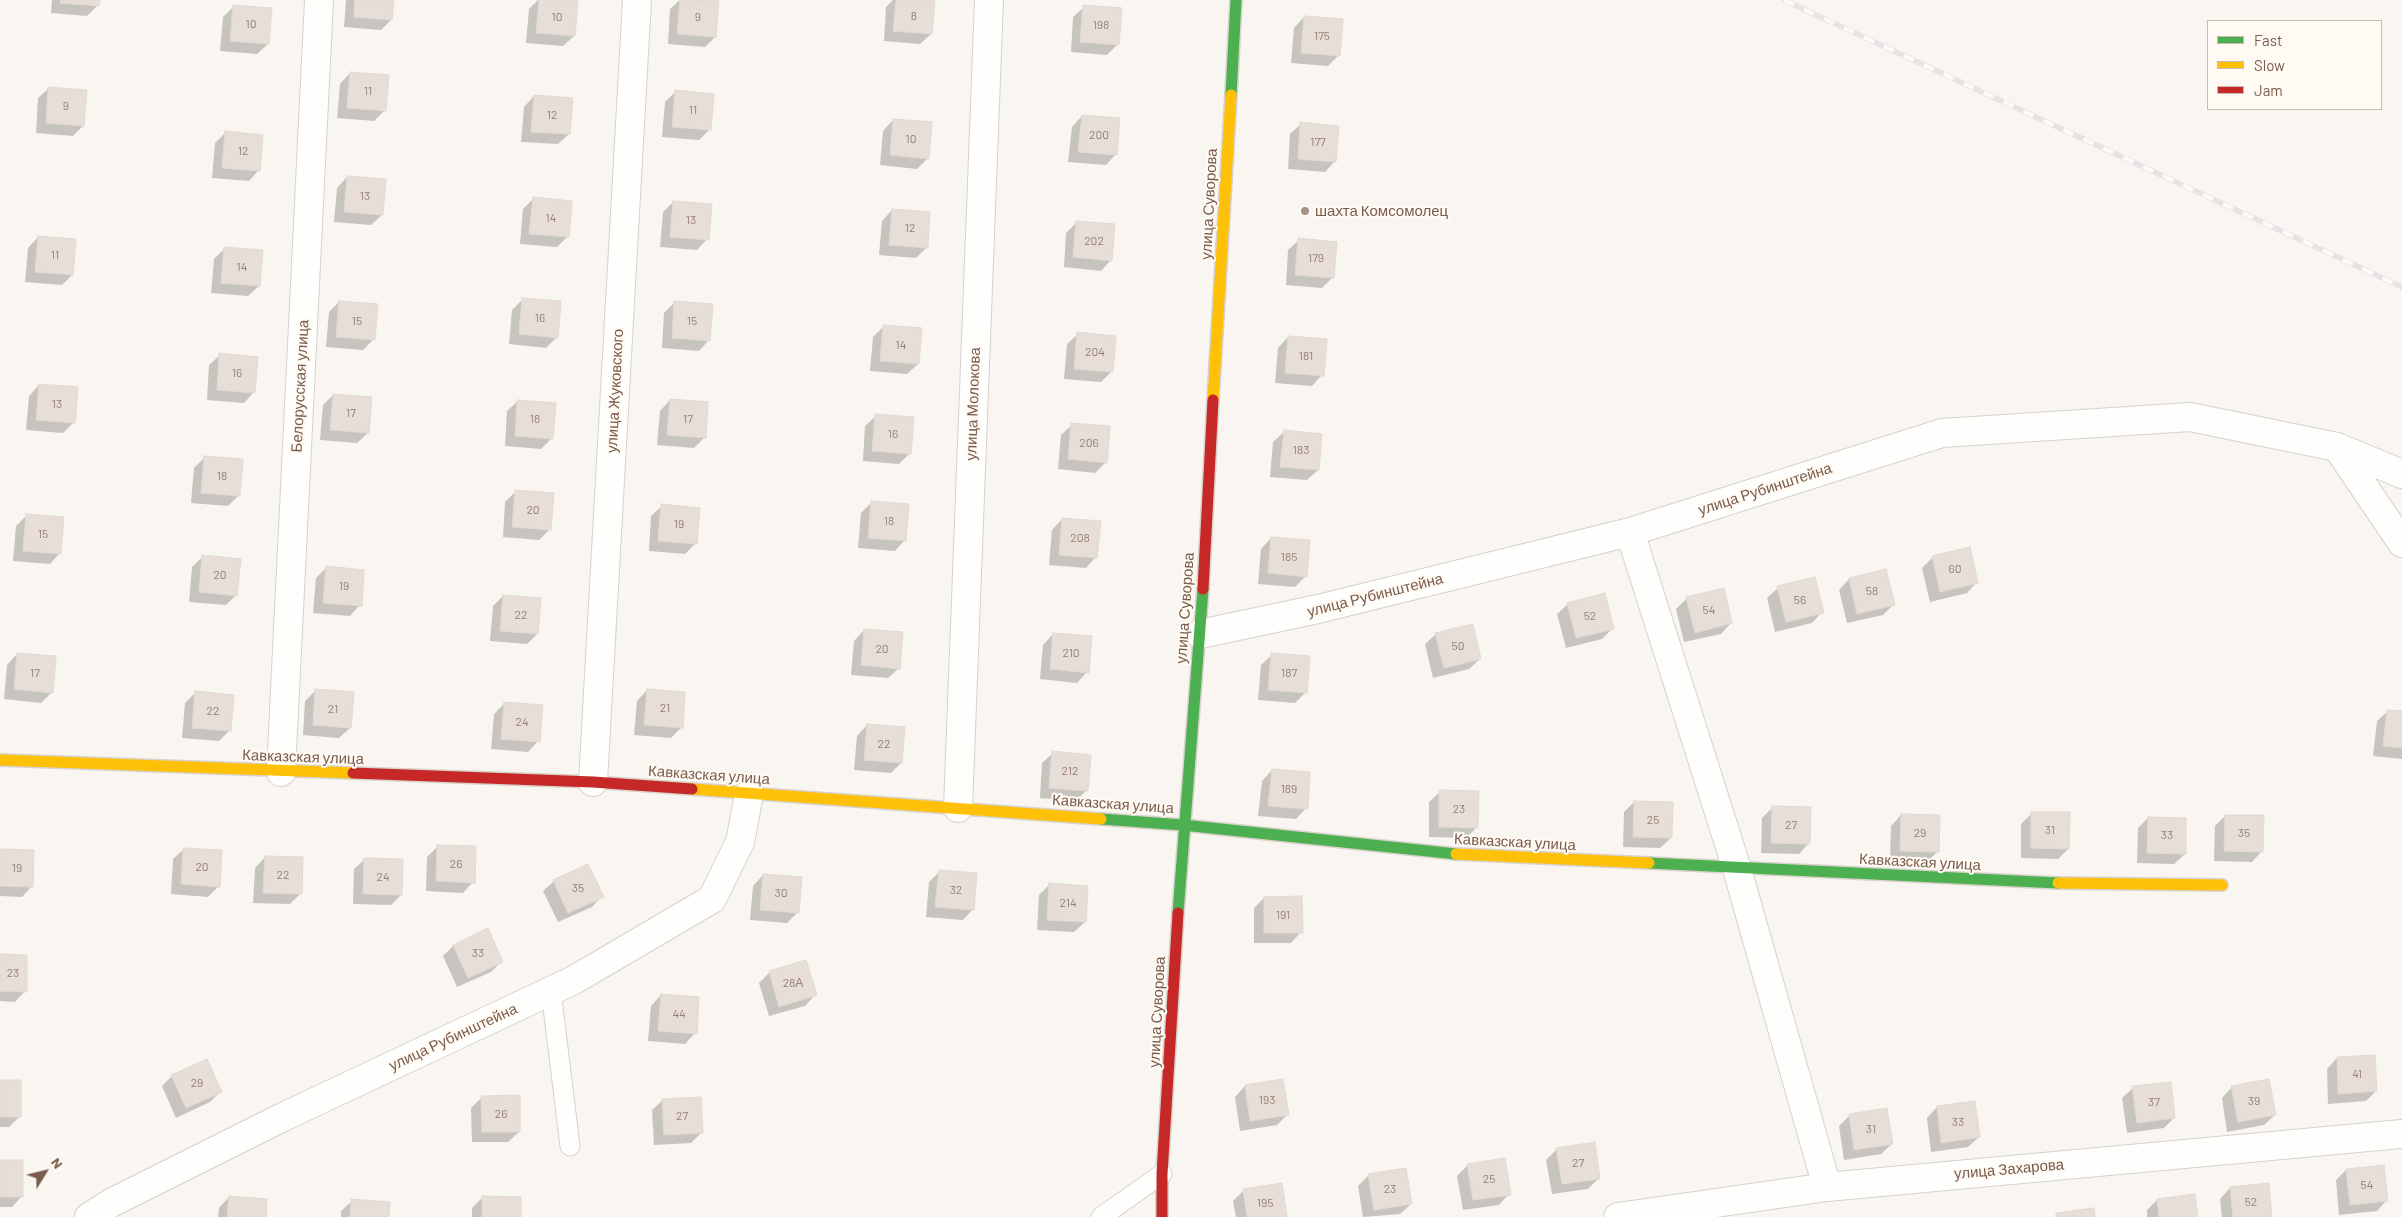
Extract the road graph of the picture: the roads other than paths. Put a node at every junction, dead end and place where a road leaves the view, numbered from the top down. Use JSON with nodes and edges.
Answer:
{"nodes":[{"id":1,"x":319,"y":0,"type":"edge"},
{"id":2,"x":638,"y":0,"type":"edge"},
{"id":3,"x":989,"y":0,"type":"edge"},
{"id":4,"x":1236,"y":0,"type":"edge"},
{"id":5,"x":2337,"y":447,"type":"junction"},
{"id":6,"x":2402,"y":474,"type":"edge"},
{"id":7,"x":1630,"y":532,"type":"junction"},
{"id":8,"x":2402,"y":543,"type":"edge"},
{"id":9,"x":1200,"y":634,"type":"junction"},
{"id":10,"x":0,"y":760,"type":"edge"},
{"id":11,"x":281,"y":772,"type":"junction"},
{"id":12,"x":593,"y":782,"type":"junction"},
{"id":13,"x":749,"y":794,"type":"junction"},
{"id":14,"x":958,"y":808,"type":"junction"},
{"id":15,"x":1183,"y":825,"type":"junction"},
{"id":16,"x":1737,"y":869,"type":"junction"},
{"id":17,"x":2222,"y":884,"type":"dead end"},
{"id":18,"x":551,"y":991,"type":"junction"},
{"id":19,"x":2402,"y":1134,"type":"edge"},
{"id":20,"x":570,"y":1146,"type":"dead end"},
{"id":21,"x":1162,"y":1174,"type":"junction"},
{"id":22,"x":1827,"y":1187,"type":"junction"},
{"id":23,"x":89,"y":1217,"type":"edge"},
{"id":24,"x":1101,"y":1217,"type":"edge"},
{"id":25,"x":1162,"y":1217,"type":"edge"},
{"id":26,"x":1618,"y":1217,"type":"edge"}],
"edges":[{"from":1,"to":11,"type":"street","name":"Белорусская улица"},
{"from":2,"to":12,"type":"street","name":"улица Жуковского"},
{"from":3,"to":14,"type":"street","name":"улица Молокова"},
{"from":4,"to":9,"type":"street","name":"улица Суворова"},
{"from":5,"to":6,"type":"street","name":"улица Рубинштейна"},
{"from":5,"to":7,"type":"street","name":"улица Рубинштейна"},
{"from":5,"to":8,"type":"street"},
{"from":7,"to":9,"type":"street","name":"улица Рубинштейна"},
{"from":7,"to":16,"type":"street"},
{"from":9,"to":15,"type":"street","name":"улица Суворова"},
{"from":10,"to":11,"type":"street","name":"Кавказская улица"},
{"from":11,"to":12,"type":"street","name":"Кавказская улица"},
{"from":12,"to":13,"type":"street","name":"Кавказская улица"},
{"from":13,"to":14,"type":"street","name":"Кавказская улица"},
{"from":13,"to":18,"type":"street","name":"улица Рубинштейна"},
{"from":14,"to":15,"type":"street","name":"Кавказская улица"},
{"from":15,"to":16,"type":"street","name":"Кавказская улица"},
{"from":15,"to":21,"type":"street","name":"улица Суворова"},
{"from":16,"to":17,"type":"street","name":"Кавказская улица"},
{"from":16,"to":22,"type":"street"},
{"from":18,"to":20,"type":"lane"},
{"from":18,"to":23,"type":"street","name":"улица Рубинштейна"},
{"from":19,"to":22,"type":"street","name":"улица Захарова"},
{"from":21,"to":24,"type":"lane"},
{"from":21,"to":25,"type":"street","name":"улица Суворова"},
{"from":22,"to":26,"type":"street","name":"улица Захарова"}]}
